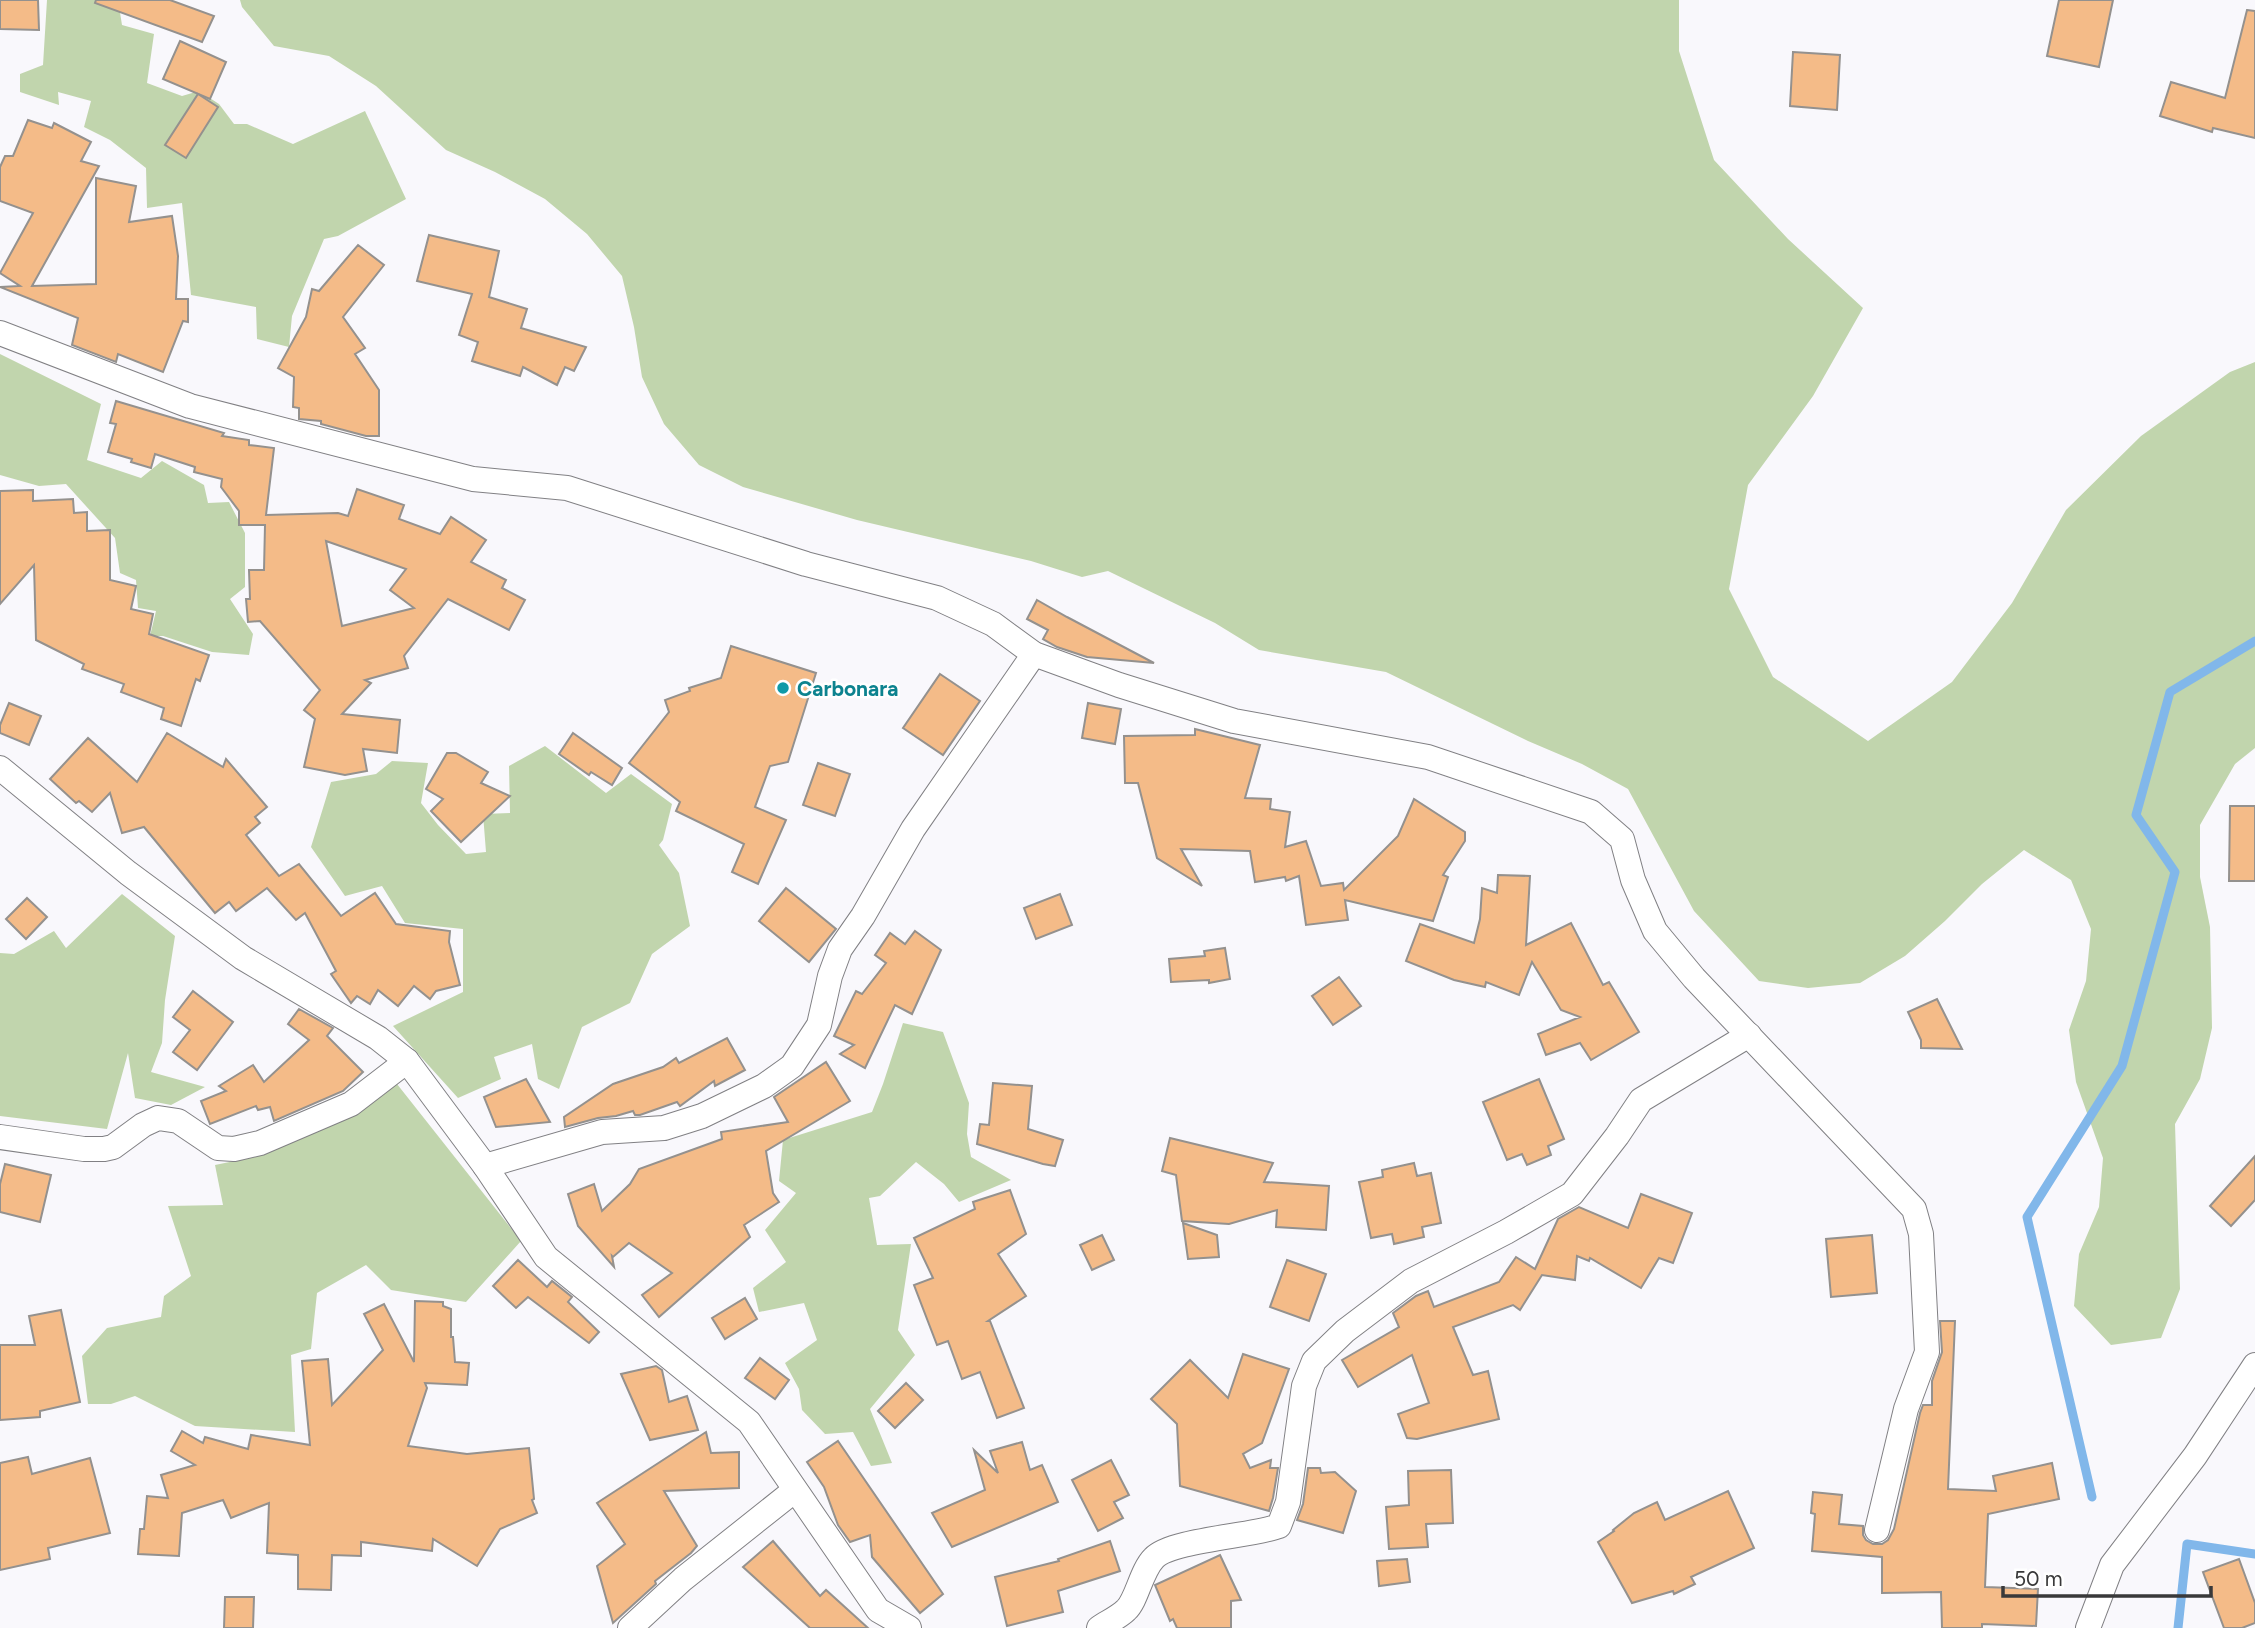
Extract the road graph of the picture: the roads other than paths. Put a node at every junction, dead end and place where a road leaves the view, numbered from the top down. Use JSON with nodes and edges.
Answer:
{"nodes":[{"id":1,"x":0,"y":333,"type":"edge"},
{"id":2,"x":1034,"y":654,"type":"junction"},
{"id":3,"x":0,"y":768,"type":"edge"},
{"id":4,"x":1749,"y":1035,"type":"junction"},
{"id":5,"x":407,"y":1061,"type":"junction"},
{"id":6,"x":0,"y":1137,"type":"edge"},
{"id":7,"x":485,"y":1166,"type":"junction"},
{"id":8,"x":2255,"y":1365,"type":"edge"},
{"id":9,"x":795,"y":1490,"type":"junction"},
{"id":10,"x":1877,"y":1530,"type":"dead end"},
{"id":11,"x":629,"y":1628,"type":"edge"},
{"id":12,"x":909,"y":1628,"type":"edge"},
{"id":13,"x":1099,"y":1628,"type":"edge"},
{"id":14,"x":2088,"y":1628,"type":"edge"}],
"edges":[{"from":1,"to":2,"type":"street"},
{"from":2,"to":4,"type":"street"},
{"from":2,"to":7,"type":"street"},
{"from":3,"to":5,"type":"street"},
{"from":4,"to":10,"type":"street"},
{"from":4,"to":13,"type":"street"},
{"from":5,"to":6,"type":"street"},
{"from":5,"to":7,"type":"street"},
{"from":7,"to":9,"type":"street"},
{"from":8,"to":14,"type":"street"},
{"from":9,"to":11,"type":"street"},
{"from":9,"to":12,"type":"street"}]}
